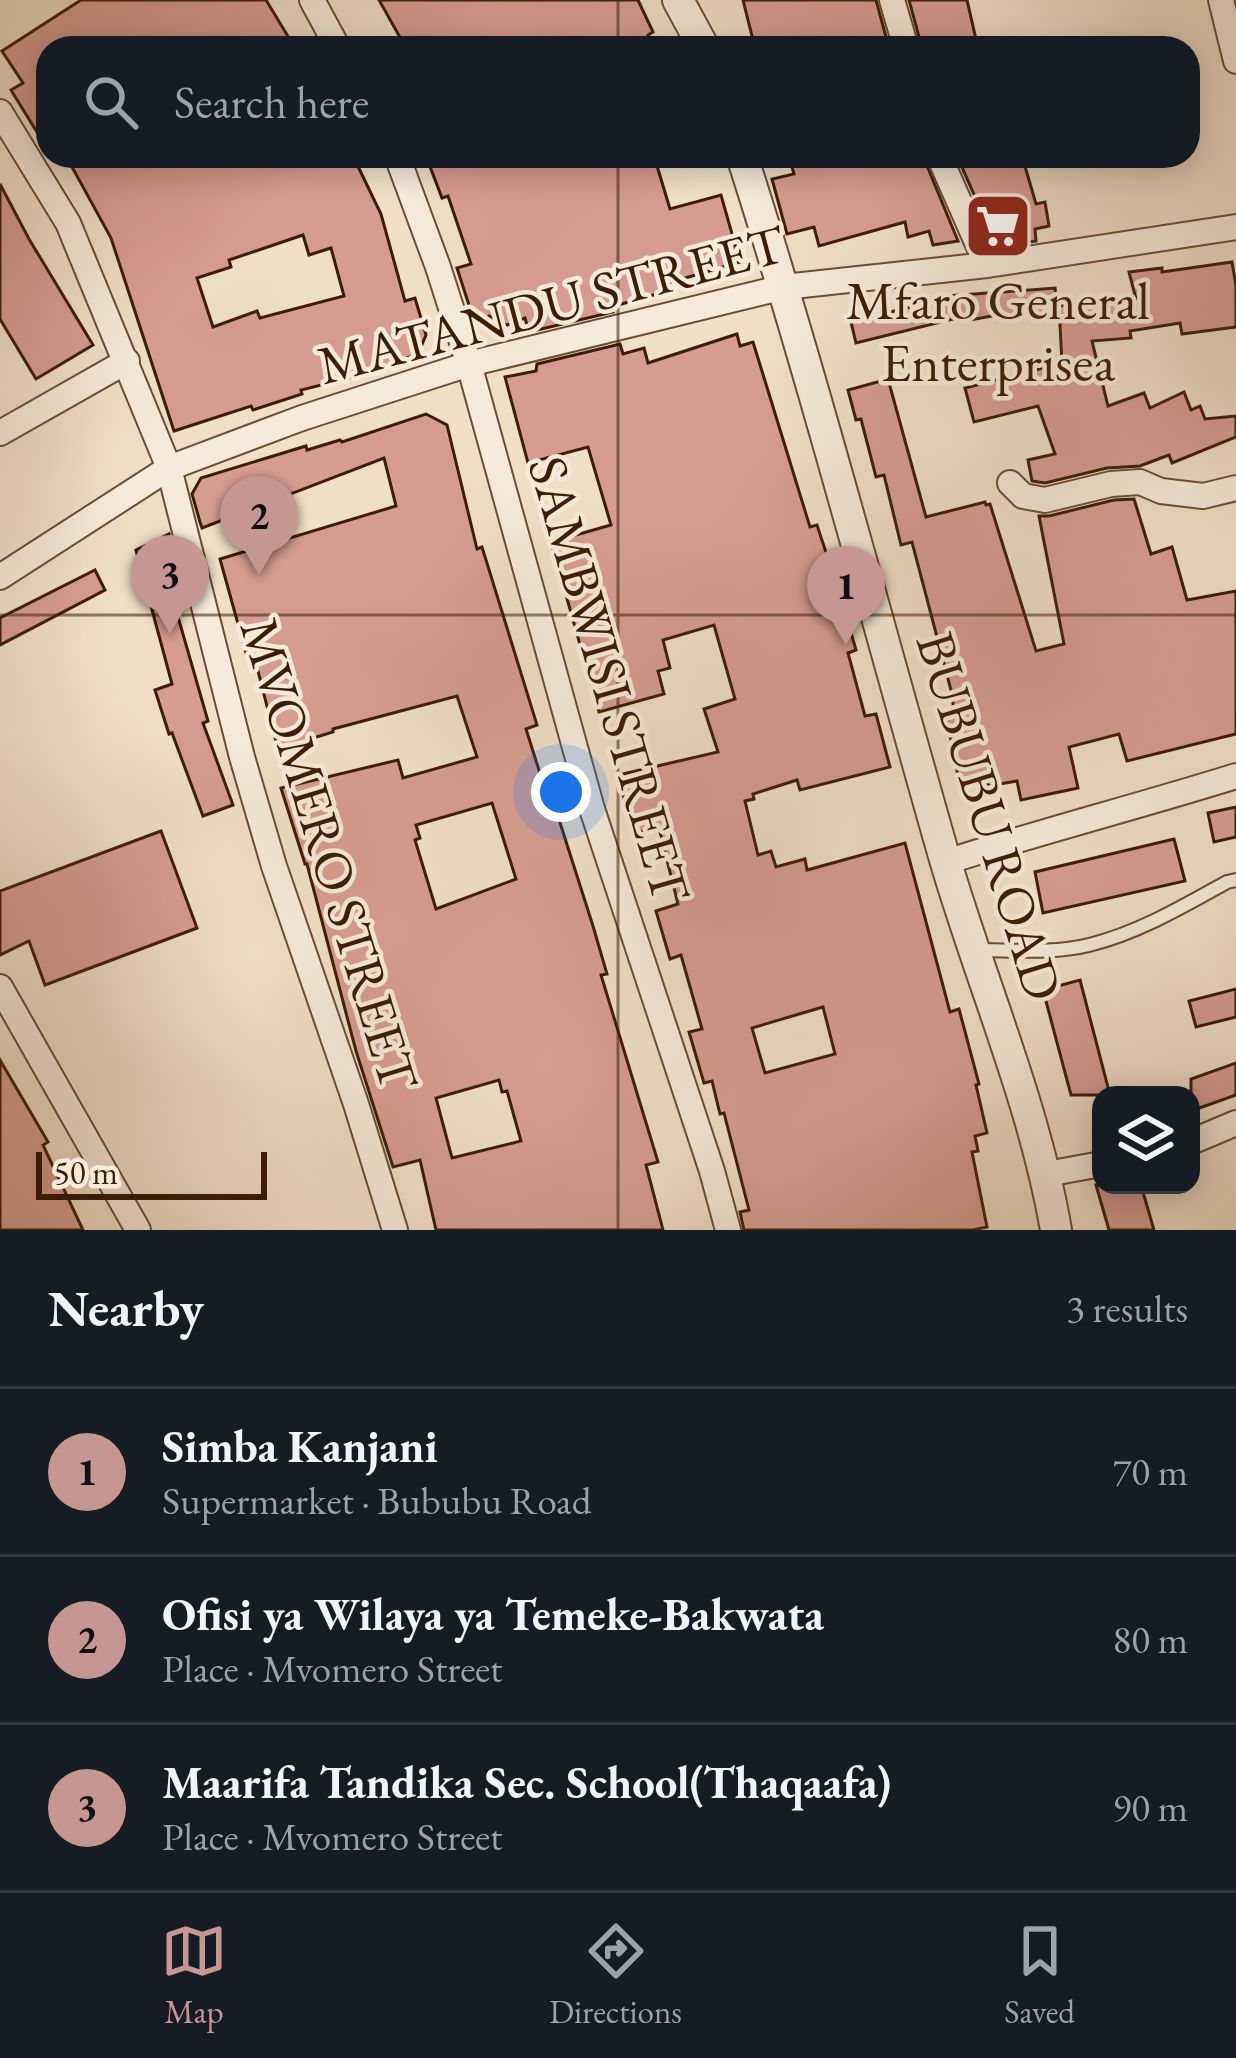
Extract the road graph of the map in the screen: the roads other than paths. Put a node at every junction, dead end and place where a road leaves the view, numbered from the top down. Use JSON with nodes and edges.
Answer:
{"nodes":[{"id":1,"x":312,"y":0,"type":"edge"},
{"id":2,"x":678,"y":0,"type":"edge"},
{"id":3,"x":892,"y":0,"type":"edge"},
{"id":4,"x":1221,"y":0,"type":"edge"},
{"id":5,"x":332,"y":36,"type":"edge"},
{"id":6,"x":698,"y":36,"type":"edge"},
{"id":7,"x":902,"y":36,"type":"edge"},
{"id":8,"x":1236,"y":61,"type":"edge"},
{"id":9,"x":3,"y":122,"type":"edge"},
{"id":10,"x":401,"y":168,"type":"edge"},
{"id":11,"x":746,"y":168,"type":"edge"},
{"id":12,"x":943,"y":168,"type":"edge"},
{"id":13,"x":1236,"y":227,"type":"edge"},
{"id":14,"x":987,"y":266,"type":"junction"},
{"id":15,"x":784,"y":287,"type":"junction"},
{"id":16,"x":127,"y":361,"type":"junction"},
{"id":17,"x":469,"y":364,"type":"junction"},
{"id":18,"x":0,"y":434,"type":"edge"},
{"id":19,"x":169,"y":468,"type":"junction"},
{"id":20,"x":1010,"y":484,"type":"dead end"},
{"id":21,"x":1236,"y":488,"type":"edge"},
{"id":22,"x":0,"y":577,"type":"edge"},
{"id":23,"x":1236,"y":776,"type":"edge"},
{"id":24,"x":946,"y":862,"type":"junction"},
{"id":25,"x":1236,"y":880,"type":"edge"},
{"id":26,"x":974,"y":950,"type":"junction"},
{"id":27,"x":0,"y":987,"type":"edge"},
{"id":28,"x":1236,"y":1123,"type":"edge"},
{"id":29,"x":1200,"y":1138,"type":"edge"},
{"id":30,"x":1092,"y":1166,"type":"edge"},
{"id":31,"x":1047,"y":1174,"type":"junction"},
{"id":32,"x":138,"y":1230,"type":"edge"},
{"id":33,"x":395,"y":1230,"type":"edge"},
{"id":34,"x":728,"y":1230,"type":"edge"},
{"id":35,"x":1056,"y":1230,"type":"edge"}],
"edges":[{"from":1,"to":5,"type":"street"},
{"from":2,"to":6,"type":"street"},
{"from":3,"to":7,"type":"street"},
{"from":4,"to":8,"type":"street"},
{"from":9,"to":16,"type":"street","name":"MVOMERO STREET"},
{"from":10,"to":17,"type":"street","name":"SAMBWISI STREET"},
{"from":11,"to":15,"type":"street","name":"BUBUBU ROAD"},
{"from":12,"to":14,"type":"street"},
{"from":13,"to":14,"type":"street","name":"MATANDU STREET"},
{"from":14,"to":15,"type":"street","name":"MATANDU STREET"},
{"from":15,"to":17,"type":"street","name":"MATANDU STREET"},
{"from":15,"to":24,"type":"street","name":"BUBUBU ROAD"},
{"from":16,"to":18,"type":"street"},
{"from":16,"to":19,"type":"street","name":"MVOMERO STREET"},
{"from":17,"to":19,"type":"street","name":"MATANDU STREET"},
{"from":17,"to":34,"type":"street","name":"SAMBWISI STREET"},
{"from":19,"to":22,"type":"street","name":"MATANDU STREET"},
{"from":19,"to":33,"type":"street","name":"MVOMERO STREET"},
{"from":20,"to":21,"type":"street"},
{"from":23,"to":24,"type":"street"},
{"from":24,"to":26,"type":"street","name":"BUBUBU ROAD"},
{"from":25,"to":26,"type":"lane"},
{"from":26,"to":31,"type":"street","name":"BUBUBU ROAD"},
{"from":27,"to":32,"type":"street"},
{"from":28,"to":29,"type":"street"},
{"from":30,"to":31,"type":"street"},
{"from":31,"to":35,"type":"street","name":"BUBUBU ROAD"}]}
